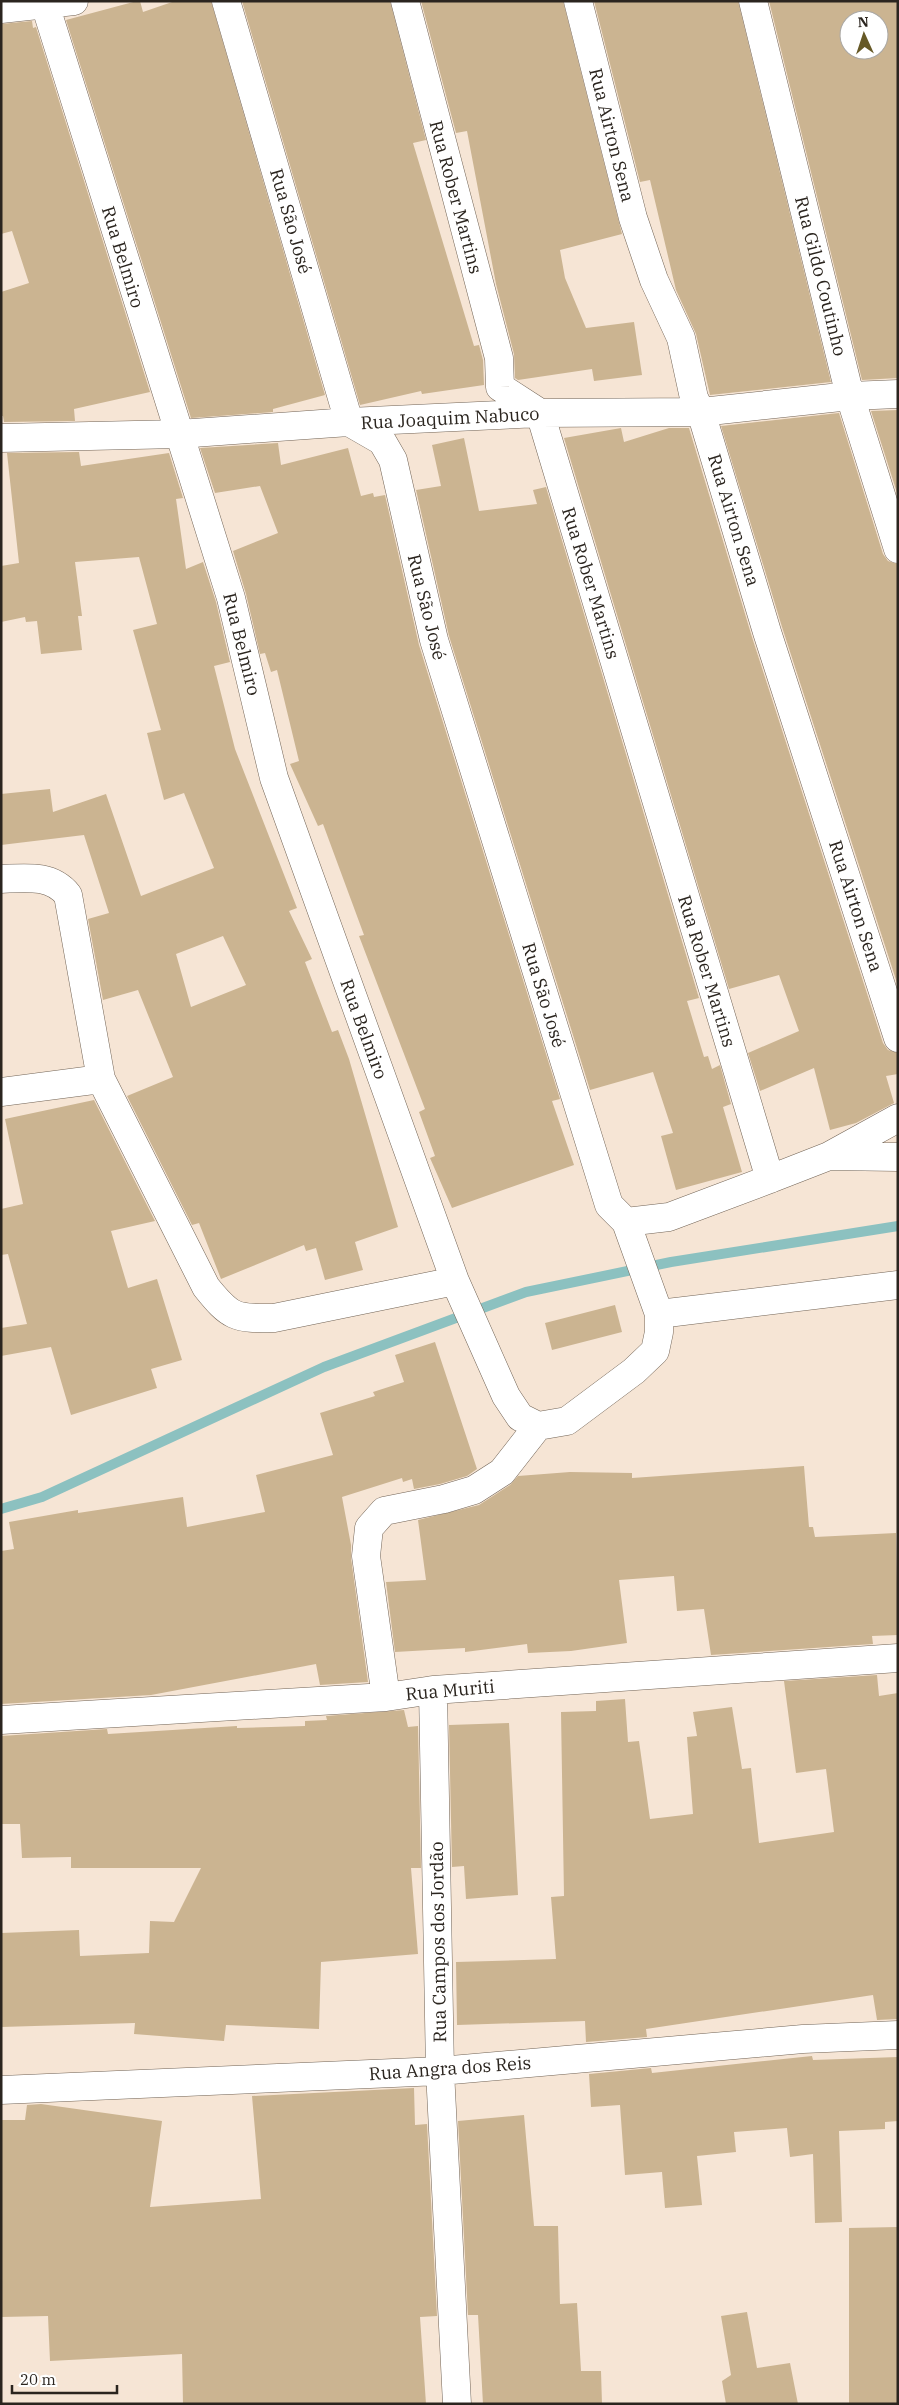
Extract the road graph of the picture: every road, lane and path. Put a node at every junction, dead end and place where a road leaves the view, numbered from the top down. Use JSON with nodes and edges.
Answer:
{"nodes":[{"id":1,"x":74,"y":1,"type":"edge"},
{"id":2,"x":226,"y":1,"type":"edge"},
{"id":3,"x":405,"y":1,"type":"edge"},
{"id":4,"x":578,"y":1,"type":"edge"},
{"id":5,"x":753,"y":1,"type":"edge"},
{"id":6,"x":44,"y":3,"type":"edge"},
{"id":7,"x":1,"y":9,"type":"edge"},
{"id":8,"x":898,"y":394,"type":"edge"},
{"id":9,"x":850,"y":396,"type":"junction"},
{"id":10,"x":701,"y":412,"type":"junction"},
{"id":11,"x":540,"y":413,"type":"junction"},
{"id":12,"x":349,"y":422,"type":"junction"},
{"id":13,"x":179,"y":434,"type":"junction"},
{"id":14,"x":1,"y":438,"type":"edge"},
{"id":15,"x":898,"y":548,"type":"edge"},
{"id":16,"x":5,"y":879,"type":"edge"},
{"id":17,"x":898,"y":1038,"type":"edge"},
{"id":18,"x":101,"y":1079,"type":"junction"},
{"id":19,"x":1,"y":1092,"type":"edge"},
{"id":20,"x":898,"y":1118,"type":"edge"},
{"id":21,"x":829,"y":1156,"type":"junction"},
{"id":22,"x":898,"y":1157,"type":"edge"},
{"id":23,"x":770,"y":1179,"type":"junction"},
{"id":24,"x":626,"y":1222,"type":"junction"},
{"id":25,"x":455,"y":1281,"type":"junction"},
{"id":26,"x":898,"y":1285,"type":"edge"},
{"id":27,"x":659,"y":1314,"type":"junction"},
{"id":28,"x":538,"y":1426,"type":"junction"},
{"id":29,"x":898,"y":1658,"type":"edge"},
{"id":30,"x":433,"y":1690,"type":"junction"},
{"id":31,"x":386,"y":1696,"type":"junction"},
{"id":32,"x":1,"y":1720,"type":"edge"},
{"id":33,"x":898,"y":2035,"type":"edge"},
{"id":34,"x":440,"y":2071,"type":"junction"},
{"id":35,"x":1,"y":2090,"type":"edge"},
{"id":36,"x":457,"y":2404,"type":"edge"}],
"edges":[{"from":1,"to":6,"type":"street"},
{"from":2,"to":12,"type":"street","name":"Rua São José"},
{"from":3,"to":11,"type":"street","name":"Rua Rober Martins"},
{"from":4,"to":10,"type":"street","name":"Rua Airton Sena"},
{"from":5,"to":9,"type":"street","name":"Rua Gildo Coutinho"},
{"from":6,"to":7,"type":"street"},
{"from":6,"to":13,"type":"street","name":"Rua Belmiro"},
{"from":8,"to":9,"type":"street","name":"Rua Joaquim Nabuco"},
{"from":9,"to":10,"type":"street","name":"Rua Joaquim Nabuco"},
{"from":9,"to":15,"type":"street","name":"Rua Gildo Coutinho"},
{"from":10,"to":11,"type":"street","name":"Rua Joaquim Nabuco"},
{"from":10,"to":17,"type":"street","name":"Rua Airton Sena"},
{"from":11,"to":12,"type":"street","name":"Rua Joaquim Nabuco"},
{"from":11,"to":23,"type":"street","name":"Rua Rober Martins"},
{"from":12,"to":13,"type":"street","name":"Rua Joaquim Nabuco"},
{"from":12,"to":24,"type":"street","name":"Rua São José"},
{"from":13,"to":14,"type":"street","name":"Rua Joaquim Nabuco"},
{"from":13,"to":25,"type":"street","name":"Rua Belmiro"},
{"from":16,"to":18,"type":"street"},
{"from":18,"to":19,"type":"street"},
{"from":18,"to":25,"type":"street"},
{"from":20,"to":21,"type":"street"},
{"from":21,"to":22,"type":"street"},
{"from":21,"to":23,"type":"street"},
{"from":23,"to":24,"type":"street"},
{"from":24,"to":27,"type":"street"},
{"from":25,"to":28,"type":"street","name":"Rua Belmiro"},
{"from":26,"to":27,"type":"street"},
{"from":27,"to":28,"type":"street"},
{"from":28,"to":31,"type":"street"},
{"from":29,"to":30,"type":"street","name":"Rua Muriti"},
{"from":30,"to":31,"type":"street","name":"Rua Muriti"},
{"from":30,"to":34,"type":"street","name":"Rua Campos dos Jordão"},
{"from":31,"to":32,"type":"street","name":"Rua Muriti"},
{"from":33,"to":34,"type":"street","name":"Rua Angra dos Reis"},
{"from":34,"to":35,"type":"street","name":"Rua Angra dos Reis"},
{"from":34,"to":36,"type":"street","name":"Rua Campos dos Jordão"}]}
